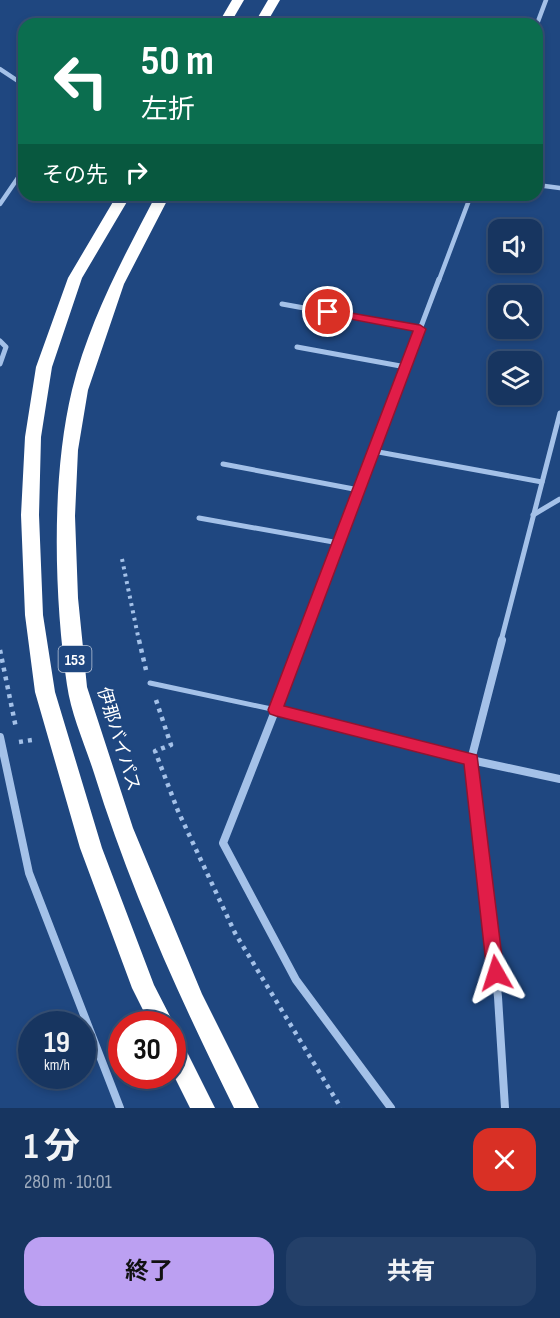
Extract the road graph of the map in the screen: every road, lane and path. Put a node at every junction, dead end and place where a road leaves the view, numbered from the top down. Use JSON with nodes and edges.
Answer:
{"nodes":[{"id":1,"x":238,"y":0,"type":"edge"},
{"id":2,"x":274,"y":0,"type":"edge"},
{"id":3,"x":546,"y":0,"type":"edge"},
{"id":4,"x":228,"y":18,"type":"edge"},
{"id":5,"x":264,"y":18,"type":"edge"},
{"id":6,"x":539,"y":18,"type":"edge"},
{"id":7,"x":0,"y":69,"type":"edge"},
{"id":8,"x":18,"y":82,"type":"edge"},
{"id":9,"x":18,"y":177,"type":"edge"},
{"id":10,"x":543,"y":186,"type":"edge"},
{"id":11,"x":560,"y":188,"type":"edge"},
{"id":12,"x":120,"y":201,"type":"edge"},
{"id":13,"x":160,"y":201,"type":"edge"},
{"id":14,"x":469,"y":201,"type":"edge"},
{"id":15,"x":0,"y":204,"type":"edge"},
{"id":16,"x":282,"y":304,"type":"dead end"},
{"id":17,"x":420,"y":329,"type":"junction"},
{"id":18,"x":0,"y":341,"type":"edge"},
{"id":19,"x":297,"y":347,"type":"dead end"},
{"id":20,"x":0,"y":364,"type":"edge"},
{"id":21,"x":406,"y":367,"type":"junction"},
{"id":22,"x":560,"y":413,"type":"edge"},
{"id":23,"x":373,"y":452,"type":"junction"},
{"id":24,"x":223,"y":464,"type":"dead end"},
{"id":25,"x":542,"y":482,"type":"junction"},
{"id":26,"x":359,"y":490,"type":"junction"},
{"id":27,"x":560,"y":499,"type":"edge"},
{"id":28,"x":533,"y":516,"type":"junction"},
{"id":29,"x":199,"y":518,"type":"dead end"},
{"id":30,"x":339,"y":543,"type":"junction"},
{"id":31,"x":122,"y":559,"type":"dead end"},
{"id":32,"x":0,"y":650,"type":"edge"},
{"id":33,"x":150,"y":682,"type":"junction"},
{"id":34,"x":276,"y":710,"type":"junction"},
{"id":35,"x":0,"y":737,"type":"edge"},
{"id":36,"x":32,"y":740,"type":"dead end"},
{"id":37,"x":471,"y":760,"type":"junction"},
{"id":38,"x":560,"y":779,"type":"edge"},
{"id":39,"x":156,"y":1011,"type":"edge"},
{"id":40,"x":186,"y":1074,"type":"edge"},
{"id":41,"x":120,"y":1108,"type":"edge"},
{"id":42,"x":203,"y":1108,"type":"edge"},
{"id":43,"x":247,"y":1108,"type":"edge"},
{"id":44,"x":340,"y":1108,"type":"edge"},
{"id":45,"x":391,"y":1108,"type":"edge"},
{"id":46,"x":505,"y":1108,"type":"edge"}],
"edges":[{"from":1,"to":4,"type":"highway"},
{"from":2,"to":5,"type":"highway"},
{"from":3,"to":6,"type":"street"},
{"from":7,"to":8,"type":"street"},
{"from":9,"to":15,"type":"street"},
{"from":10,"to":11,"type":"street"},
{"from":12,"to":39,"type":"highway","number":"153"},
{"from":13,"to":43,"type":"highway","name":"伊那バイパス","number":"153"},
{"from":14,"to":17,"type":"street"},
{"from":16,"to":17,"type":"street"},
{"from":17,"to":21,"type":"street"},
{"from":18,"to":20,"type":"street"},
{"from":19,"to":21,"type":"street"},
{"from":21,"to":23,"type":"street"},
{"from":22,"to":25,"type":"street"},
{"from":23,"to":25,"type":"street"},
{"from":23,"to":26,"type":"street"},
{"from":24,"to":26,"type":"street"},
{"from":25,"to":28,"type":"street"},
{"from":26,"to":30,"type":"street"},
{"from":27,"to":28,"type":"street"},
{"from":28,"to":37,"type":"street"},
{"from":29,"to":30,"type":"street"},
{"from":30,"to":34,"type":"street"},
{"from":31,"to":33,"type":"path"},
{"from":32,"to":36,"type":"path"},
{"from":33,"to":34,"type":"lane"},
{"from":33,"to":44,"type":"path"},
{"from":34,"to":37,"type":"street"},
{"from":34,"to":45,"type":"street"},
{"from":35,"to":41,"type":"street"},
{"from":37,"to":38,"type":"street"},
{"from":37,"to":46,"type":"street"},
{"from":40,"to":42,"type":"highway"}]}
